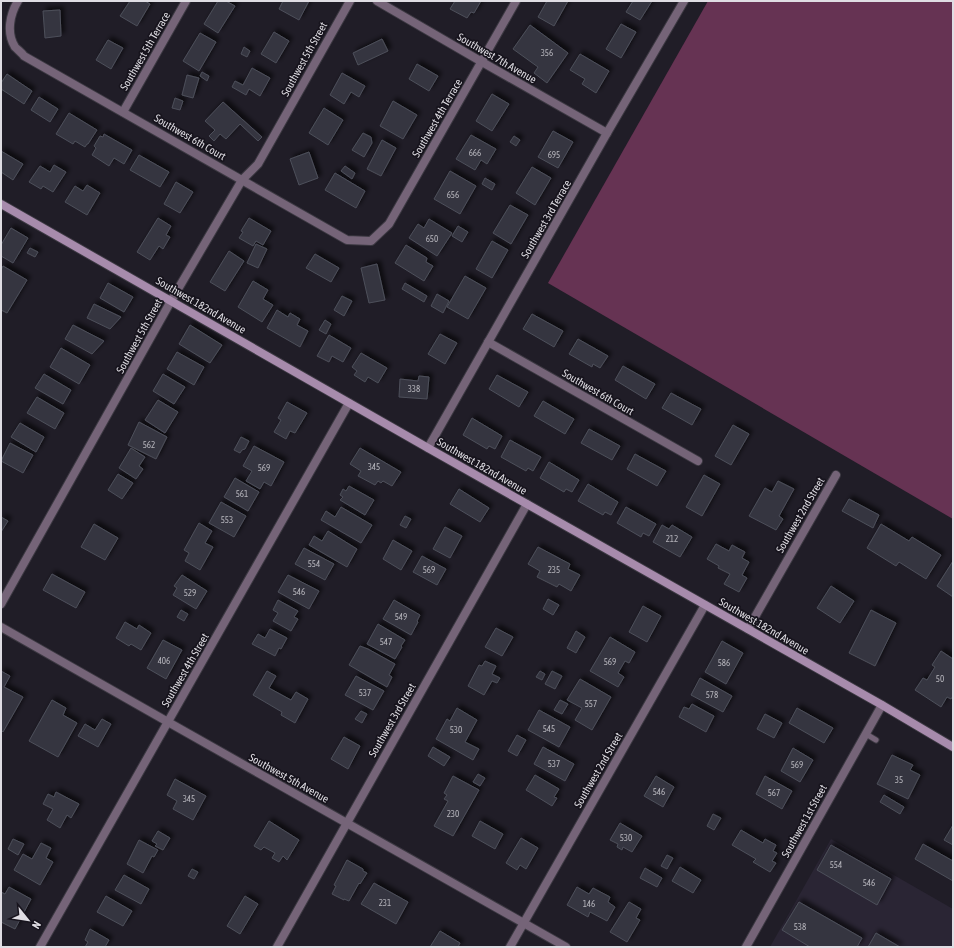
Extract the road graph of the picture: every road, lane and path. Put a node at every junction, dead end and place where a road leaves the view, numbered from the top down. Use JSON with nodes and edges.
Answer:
{"nodes":[{"id":1,"x":18,"y":1,"type":"edge"},
{"id":2,"x":186,"y":1,"type":"edge"},
{"id":3,"x":350,"y":1,"type":"edge"},
{"id":4,"x":377,"y":1,"type":"edge"},
{"id":5,"x":516,"y":1,"type":"edge"},
{"id":6,"x":684,"y":1,"type":"edge"},
{"id":7,"x":482,"y":62,"type":"junction"},
{"id":8,"x":123,"y":112,"type":"junction"},
{"id":9,"x":607,"y":133,"type":"junction"},
{"id":10,"x":242,"y":180,"type":"junction"},
{"id":11,"x":1,"y":204,"type":"edge"},
{"id":12,"x":371,"y":241,"type":"joint"},
{"id":13,"x":171,"y":301,"type":"junction"},
{"id":14,"x":488,"y":342,"type":"junction"},
{"id":15,"x":349,"y":403,"type":"junction"},
{"id":16,"x":428,"y":448,"type":"junction"},
{"id":17,"x":698,"y":461,"type":"dead end"},
{"id":18,"x":836,"y":475,"type":"dead end"},
{"id":19,"x":527,"y":504,"type":"junction"},
{"id":20,"x":1,"y":604,"type":"edge"},
{"id":21,"x":705,"y":605,"type":"junction"},
{"id":22,"x":1,"y":627,"type":"edge"},
{"id":23,"x":748,"y":629,"type":"junction"},
{"id":24,"x":882,"y":705,"type":"junction"},
{"id":25,"x":168,"y":722,"type":"junction"},
{"id":26,"x":866,"y":734,"type":"junction"},
{"id":27,"x":876,"y":740,"type":"dead end"},
{"id":28,"x":953,"y":747,"type":"edge"},
{"id":29,"x":347,"y":824,"type":"junction"},
{"id":30,"x":524,"y":923,"type":"junction"},
{"id":31,"x":40,"y":947,"type":"edge"},
{"id":32,"x":277,"y":947,"type":"edge"},
{"id":33,"x":510,"y":947,"type":"edge"},
{"id":34,"x":566,"y":947,"type":"edge"},
{"id":35,"x":746,"y":947,"type":"edge"}],
"edges":[{"from":1,"to":8,"type":"street","name":"Southwest 6th Court"},
{"from":2,"to":8,"type":"street","name":"Southwest 5th Terrace"},
{"from":3,"to":10,"type":"street","name":"Southwest 5th Street"},
{"from":4,"to":7,"type":"street","name":"Southwest 7th Avenue"},
{"from":5,"to":7,"type":"street","name":"Southwest 4th Terrace"},
{"from":6,"to":9,"type":"street","name":"Southwest 3rd Terrace"},
{"from":7,"to":9,"type":"street","name":"Southwest 7th Avenue"},
{"from":7,"to":12,"type":"street","name":"Southwest 4th Terrace"},
{"from":8,"to":10,"type":"street","name":"Southwest 6th Court"},
{"from":9,"to":14,"type":"street","name":"Southwest 3rd Terrace"},
{"from":10,"to":12,"type":"street","name":"Southwest 6th Court"},
{"from":10,"to":13,"type":"street","name":"Southwest 5th Street"},
{"from":11,"to":13,"type":"street","name":"Southwest 182nd Avenue"},
{"from":13,"to":15,"type":"street","name":"Southwest 182nd Avenue"},
{"from":13,"to":20,"type":"street","name":"Southwest 5th Street"},
{"from":14,"to":16,"type":"street","name":"Southwest 3rd Terrace"},
{"from":14,"to":17,"type":"street","name":"Southwest 6th Court"},
{"from":15,"to":16,"type":"street","name":"Southwest 182nd Avenue"},
{"from":15,"to":25,"type":"street","name":"Southwest 4th Street"},
{"from":16,"to":19,"type":"street","name":"Southwest 182nd Avenue"},
{"from":18,"to":23,"type":"street","name":"Southwest 2nd Street"},
{"from":19,"to":21,"type":"street","name":"Southwest 182nd Avenue"},
{"from":19,"to":29,"type":"street","name":"Southwest 3rd Street"},
{"from":21,"to":23,"type":"street","name":"Southwest 182nd Avenue"},
{"from":21,"to":30,"type":"street","name":"Southwest 2nd Street"},
{"from":22,"to":25,"type":"street","name":"Southwest 5th Avenue"},
{"from":23,"to":24,"type":"street","name":"Southwest 182nd Avenue"},
{"from":24,"to":26,"type":"street","name":"Southwest 1st Street"},
{"from":24,"to":28,"type":"street","name":"Southwest 182nd Avenue"},
{"from":25,"to":29,"type":"street","name":"Southwest 5th Avenue"},
{"from":25,"to":31,"type":"street","name":"Southwest 4th Street"},
{"from":26,"to":27,"type":"lane"},
{"from":26,"to":35,"type":"street","name":"Southwest 1st Street"},
{"from":29,"to":30,"type":"street","name":"Southwest 5th Avenue"},
{"from":29,"to":32,"type":"street","name":"Southwest 3rd Street"},
{"from":30,"to":33,"type":"street","name":"Southwest 2nd Street"},
{"from":30,"to":34,"type":"street","name":"Southwest 5th Avenue"}]}
